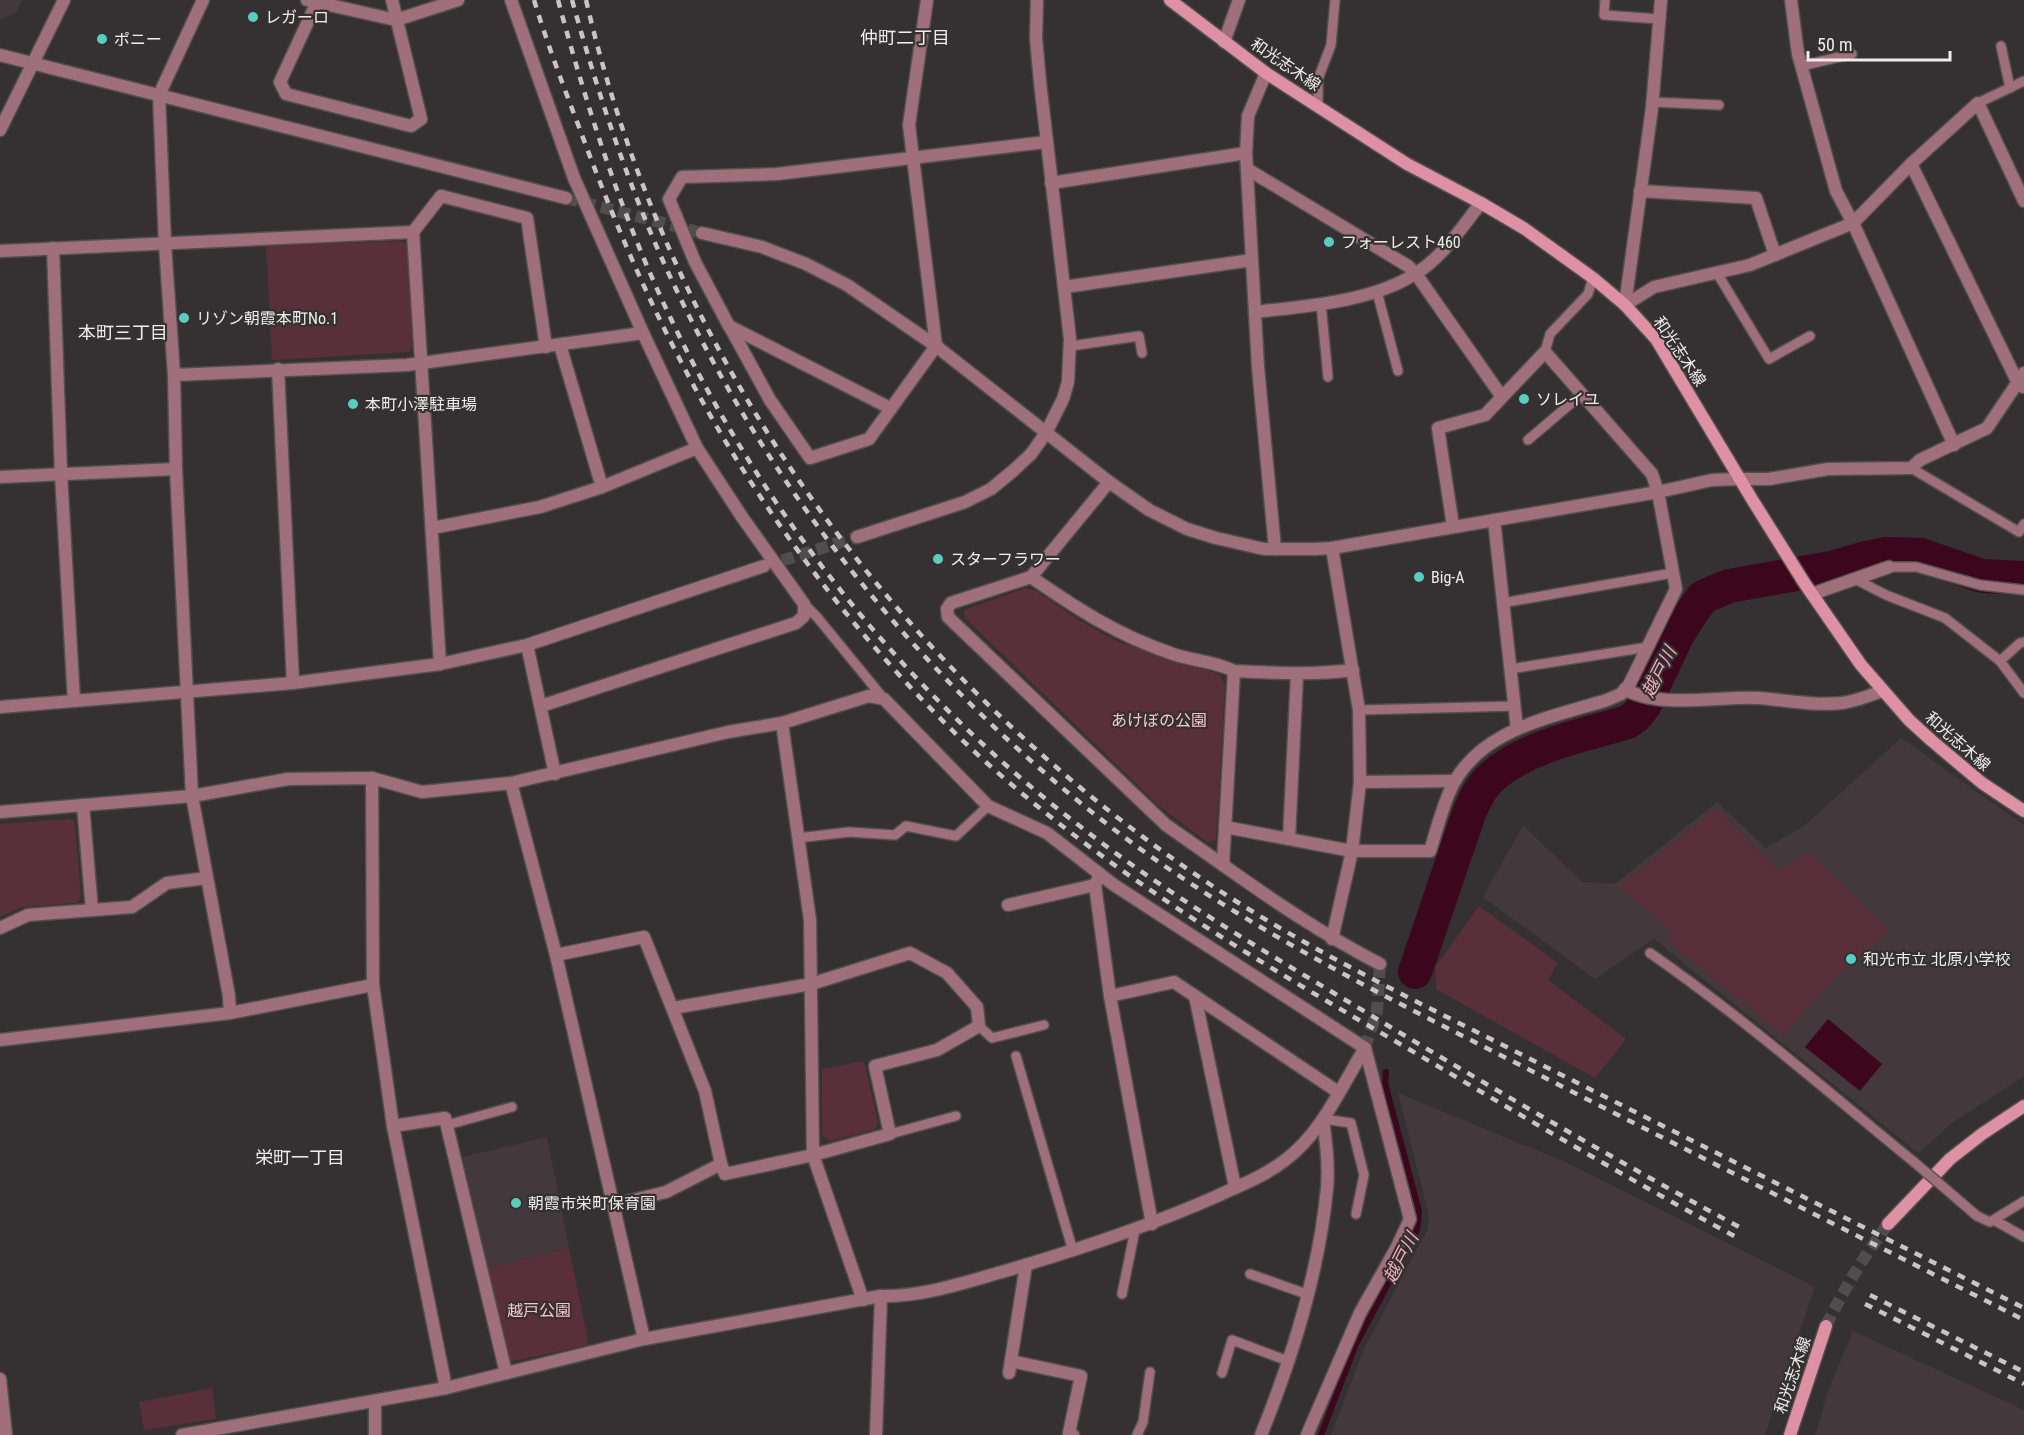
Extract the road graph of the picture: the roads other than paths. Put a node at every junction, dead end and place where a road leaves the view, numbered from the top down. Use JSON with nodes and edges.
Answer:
{"nodes":[{"id":1,"x":64,"y":0,"type":"edge"},
{"id":2,"x":203,"y":0,"type":"edge"},
{"id":3,"x":392,"y":0,"type":"edge"},
{"id":4,"x":458,"y":0,"type":"edge"},
{"id":5,"x":511,"y":0,"type":"edge"},
{"id":6,"x":927,"y":0,"type":"edge"},
{"id":7,"x":1037,"y":0,"type":"edge"},
{"id":8,"x":1170,"y":0,"type":"edge"},
{"id":9,"x":1239,"y":0,"type":"edge"},
{"id":10,"x":1335,"y":0,"type":"edge"},
{"id":11,"x":1605,"y":0,"type":"edge"},
{"id":12,"x":1661,"y":0,"type":"edge"},
{"id":13,"x":1791,"y":0,"type":"edge"},
{"id":14,"x":312,"y":1,"type":"edge"},
{"id":15,"x":1659,"y":19,"type":"junction"},
{"id":16,"x":396,"y":20,"type":"junction"},
{"id":17,"x":1224,"y":42,"type":"junction"},
{"id":18,"x":2001,"y":46,"type":"dead end"},
{"id":19,"x":1852,"y":54,"type":"dead end"},
{"id":20,"x":0,"y":55,"type":"edge"},
{"id":21,"x":32,"y":63,"type":"junction"},
{"id":22,"x":1801,"y":66,"type":"junction"},
{"id":23,"x":1266,"y":73,"type":"junction"},
{"id":24,"x":2024,"y":81,"type":"edge"},
{"id":25,"x":2010,"y":88,"type":"junction"},
{"id":26,"x":159,"y":95,"type":"junction"},
{"id":27,"x":1652,"y":102,"type":"junction"},
{"id":28,"x":1978,"y":104,"type":"junction"},
{"id":29,"x":1719,"y":105,"type":"dead end"},
{"id":30,"x":1318,"y":106,"type":"junction"},
{"id":31,"x":0,"y":130,"type":"edge"},
{"id":32,"x":1046,"y":142,"type":"junction"},
{"id":33,"x":1245,"y":153,"type":"junction"},
{"id":34,"x":913,"y":157,"type":"junction"},
{"id":35,"x":1911,"y":164,"type":"junction"},
{"id":36,"x":1246,"y":169,"type":"junction"},
{"id":37,"x":1051,"y":183,"type":"junction"},
{"id":38,"x":1640,"y":191,"type":"junction"},
{"id":39,"x":567,"y":198,"type":"tunnel mouth"},
{"id":40,"x":2024,"y":201,"type":"edge"},
{"id":41,"x":1481,"y":203,"type":"junction"},
{"id":42,"x":1853,"y":223,"type":"junction"},
{"id":43,"x":413,"y":232,"type":"junction"},
{"id":44,"x":702,"y":233,"type":"tunnel mouth"},
{"id":45,"x":165,"y":244,"type":"junction"},
{"id":46,"x":53,"y":248,"type":"junction"},
{"id":47,"x":0,"y":251,"type":"edge"},
{"id":48,"x":1774,"y":255,"type":"junction"},
{"id":49,"x":1252,"y":260,"type":"junction"},
{"id":50,"x":1717,"y":273,"type":"junction"},
{"id":51,"x":1416,"y":274,"type":"junction"},
{"id":52,"x":1593,"y":278,"type":"junction"},
{"id":53,"x":1064,"y":287,"type":"junction"},
{"id":54,"x":1377,"y":292,"type":"junction"},
{"id":55,"x":1321,"y":304,"type":"junction"},
{"id":56,"x":1625,"y":304,"type":"junction"},
{"id":57,"x":1255,"y":312,"type":"junction"},
{"id":58,"x":729,"y":326,"type":"junction"},
{"id":59,"x":643,"y":333,"type":"junction"},
{"id":60,"x":1810,"y":336,"type":"dead end"},
{"id":61,"x":560,"y":345,"type":"junction"},
{"id":62,"x":936,"y":346,"type":"junction"},
{"id":63,"x":1071,"y":346,"type":"junction"},
{"id":64,"x":546,"y":347,"type":"junction"},
{"id":65,"x":1545,"y":352,"type":"junction"},
{"id":66,"x":1142,"y":353,"type":"dead end"},
{"id":67,"x":422,"y":363,"type":"junction"},
{"id":68,"x":278,"y":369,"type":"junction"},
{"id":69,"x":1398,"y":371,"type":"dead end"},
{"id":70,"x":174,"y":375,"type":"junction"},
{"id":71,"x":1328,"y":377,"type":"dead end"},
{"id":72,"x":2022,"y":381,"type":"edge"},
{"id":73,"x":1582,"y":394,"type":"junction"},
{"id":74,"x":1502,"y":397,"type":"junction"},
{"id":75,"x":890,"y":408,"type":"junction"},
{"id":76,"x":1046,"y":433,"type":"junction"},
{"id":77,"x":1528,"y":440,"type":"dead end"},
{"id":78,"x":1954,"y":446,"type":"junction"},
{"id":79,"x":697,"y":448,"type":"junction"},
{"id":80,"x":1911,"y":468,"type":"junction"},
{"id":81,"x":176,"y":469,"type":"junction"},
{"id":82,"x":61,"y":474,"type":"junction"},
{"id":83,"x":0,"y":477,"type":"edge"},
{"id":84,"x":1739,"y":478,"type":"junction"},
{"id":85,"x":1109,"y":482,"type":"junction"},
{"id":86,"x":602,"y":487,"type":"junction"},
{"id":87,"x":1658,"y":492,"type":"junction"},
{"id":88,"x":1494,"y":520,"type":"junction"},
{"id":89,"x":2024,"y":524,"type":"edge"},
{"id":90,"x":1453,"y":526,"type":"junction"},
{"id":91,"x":432,"y":528,"type":"junction"},
{"id":92,"x":857,"y":537,"type":"tunnel mouth"},
{"id":93,"x":1332,"y":548,"type":"junction"},
{"id":94,"x":1275,"y":549,"type":"junction"},
{"id":95,"x":764,"y":566,"type":"tunnel mouth"},
{"id":96,"x":1889,"y":567,"type":"joint"},
{"id":97,"x":1673,"y":573,"type":"junction"},
{"id":98,"x":1031,"y":577,"type":"junction"},
{"id":99,"x":1856,"y":579,"type":"junction"},
{"id":100,"x":1808,"y":589,"type":"junction"},
{"id":101,"x":2024,"y":590,"type":"edge"},
{"id":102,"x":1502,"y":603,"type":"junction"},
{"id":103,"x":804,"y":604,"type":"junction"},
{"id":104,"x":2024,"y":642,"type":"edge"},
{"id":105,"x":527,"y":645,"type":"junction"},
{"id":106,"x":1648,"y":647,"type":"junction"},
{"id":107,"x":2000,"y":661,"type":"junction"},
{"id":108,"x":440,"y":664,"type":"junction"},
{"id":109,"x":1510,"y":669,"type":"junction"},
{"id":110,"x":1353,"y":670,"type":"junction"},
{"id":111,"x":1234,"y":671,"type":"junction"},
{"id":112,"x":1297,"y":674,"type":"junction"},
{"id":113,"x":294,"y":683,"type":"junction"},
{"id":114,"x":1625,"y":689,"type":"junction"},
{"id":115,"x":186,"y":691,"type":"junction"},
{"id":116,"x":1882,"y":691,"type":"junction"},
{"id":117,"x":2024,"y":693,"type":"edge"},
{"id":118,"x":884,"y":699,"type":"junction"},
{"id":119,"x":74,"y":701,"type":"junction"},
{"id":120,"x":1515,"y":705,"type":"junction"},
{"id":121,"x":541,"y":706,"type":"junction"},
{"id":122,"x":0,"y":707,"type":"edge"},
{"id":123,"x":1359,"y":710,"type":"junction"},
{"id":124,"x":782,"y":723,"type":"junction"},
{"id":125,"x":1518,"y":729,"type":"junction"},
{"id":126,"x":555,"y":774,"type":"junction"},
{"id":127,"x":372,"y":778,"type":"junction"},
{"id":128,"x":1360,"y":782,"type":"junction"},
{"id":129,"x":1455,"y":782,"type":"junction"},
{"id":130,"x":511,"y":783,"type":"junction"},
{"id":131,"x":192,"y":796,"type":"junction"},
{"id":132,"x":83,"y":805,"type":"junction"},
{"id":133,"x":988,"y":806,"type":"junction"},
{"id":134,"x":2024,"y":811,"type":"edge"},
{"id":135,"x":0,"y":812,"type":"edge"},
{"id":136,"x":1225,"y":826,"type":"junction"},
{"id":137,"x":798,"y":838,"type":"junction"},
{"id":138,"x":1289,"y":839,"type":"junction"},
{"id":139,"x":1352,"y":851,"type":"junction"},
{"id":140,"x":1223,"y":865,"type":"junction"},
{"id":141,"x":207,"y":878,"type":"junction"},
{"id":142,"x":1098,"y":880,"type":"junction"},
{"id":143,"x":1008,"y":905,"type":"dead end"},
{"id":144,"x":92,"y":910,"type":"junction"},
{"id":145,"x":0,"y":928,"type":"edge"},
{"id":146,"x":1332,"y":939,"type":"junction"},
{"id":147,"x":1650,"y":953,"type":"dead end"},
{"id":148,"x":556,"y":955,"type":"junction"},
{"id":149,"x":1380,"y":964,"type":"dead end"},
{"id":150,"x":812,"y":984,"type":"junction"},
{"id":151,"x":373,"y":985,"type":"junction"},
{"id":152,"x":1110,"y":996,"type":"junction"},
{"id":153,"x":1195,"y":996,"type":"junction"},
{"id":154,"x":673,"y":1008,"type":"junction"},
{"id":155,"x":230,"y":1013,"type":"junction"},
{"id":156,"x":1044,"y":1025,"type":"dead end"},
{"id":157,"x":979,"y":1026,"type":"junction"},
{"id":158,"x":0,"y":1040,"type":"edge"},
{"id":159,"x":1365,"y":1047,"type":"junction"},
{"id":160,"x":1016,"y":1056,"type":"dead end"},
{"id":161,"x":1338,"y":1092,"type":"junction"},
{"id":162,"x":2024,"y":1106,"type":"edge"},
{"id":163,"x":512,"y":1107,"type":"dead end"},
{"id":164,"x":956,"y":1116,"type":"dead end"},
{"id":165,"x":1323,"y":1119,"type":"junction"},
{"id":166,"x":447,"y":1125,"type":"junction"},
{"id":167,"x":393,"y":1126,"type":"junction"},
{"id":168,"x":890,"y":1134,"type":"junction"},
{"id":169,"x":813,"y":1155,"type":"junction"},
{"id":170,"x":721,"y":1164,"type":"junction"},
{"id":171,"x":1235,"y":1188,"type":"junction"},
{"id":172,"x":2024,"y":1202,"type":"edge"},
{"id":173,"x":613,"y":1205,"type":"junction"},
{"id":174,"x":1356,"y":1214,"type":"dead end"},
{"id":175,"x":1994,"y":1220,"type":"junction"},
{"id":176,"x":1152,"y":1224,"type":"junction"},
{"id":177,"x":1888,"y":1224,"type":"tunnel mouth"},
{"id":178,"x":1135,"y":1230,"type":"junction"},
{"id":179,"x":2024,"y":1237,"type":"edge"},
{"id":180,"x":1073,"y":1251,"type":"junction"},
{"id":181,"x":1026,"y":1265,"type":"junction"},
{"id":182,"x":1250,"y":1274,"type":"dead end"},
{"id":183,"x":1122,"y":1294,"type":"dead end"},
{"id":184,"x":1309,"y":1295,"type":"junction"},
{"id":185,"x":881,"y":1296,"type":"junction"},
{"id":186,"x":863,"y":1300,"type":"junction"},
{"id":187,"x":1826,"y":1326,"type":"tunnel mouth"},
{"id":188,"x":644,"y":1339,"type":"junction"},
{"id":189,"x":1288,"y":1361,"type":"junction"},
{"id":190,"x":1150,"y":1372,"type":"dead end"},
{"id":191,"x":1222,"y":1372,"type":"dead end"},
{"id":192,"x":506,"y":1373,"type":"junction"},
{"id":193,"x":0,"y":1379,"type":"edge"},
{"id":194,"x":446,"y":1388,"type":"junction"},
{"id":195,"x":375,"y":1402,"type":"junction"},
{"id":196,"x":6,"y":1435,"type":"edge"},
{"id":197,"x":182,"y":1435,"type":"edge"},
{"id":198,"x":375,"y":1435,"type":"edge"},
{"id":199,"x":876,"y":1435,"type":"edge"},
{"id":200,"x":1072,"y":1435,"type":"edge"},
{"id":201,"x":1137,"y":1435,"type":"edge"},
{"id":202,"x":1261,"y":1435,"type":"edge"},
{"id":203,"x":1307,"y":1435,"type":"edge"},
{"id":204,"x":1790,"y":1435,"type":"edge"}],
"edges":[{"from":1,"to":21,"type":"street"},
{"from":2,"to":26,"type":"street"},
{"from":3,"to":16,"type":"street"},
{"from":4,"to":16,"type":"street"},
{"from":5,"to":59,"type":"street"},
{"from":6,"to":34,"type":"street"},
{"from":7,"to":32,"type":"street"},
{"from":8,"to":17,"type":"main road","name":"和光志木線"},
{"from":9,"to":17,"type":"street"},
{"from":10,"to":30,"type":"lane"},
{"from":11,"to":15,"type":"lane"},
{"from":12,"to":15,"type":"street"},
{"from":13,"to":22,"type":"street"},
{"from":14,"to":16,"type":"street"},
{"from":14,"to":16,"type":"street"},
{"from":15,"to":27,"type":"street"},
{"from":17,"to":23,"type":"main road","name":"和光志木線"},
{"from":18,"to":25,"type":"lane"},
{"from":19,"to":22,"type":"lane"},
{"from":20,"to":21,"type":"street"},
{"from":21,"to":26,"type":"street"},
{"from":21,"to":31,"type":"street"},
{"from":22,"to":42,"type":"street"},
{"from":23,"to":30,"type":"main road","name":"和光志木線"},
{"from":23,"to":33,"type":"street"},
{"from":24,"to":25,"type":"lane"},
{"from":25,"to":28,"type":"lane"},
{"from":26,"to":39,"type":"street"},
{"from":26,"to":45,"type":"street"},
{"from":27,"to":29,"type":"lane"},
{"from":27,"to":38,"type":"street"},
{"from":28,"to":35,"type":"street"},
{"from":28,"to":40,"type":"street"},
{"from":30,"to":41,"type":"main road","name":"和光志木線"},
{"from":32,"to":34,"type":"street"},
{"from":32,"to":37,"type":"street"},
{"from":33,"to":36,"type":"street"},
{"from":33,"to":37,"type":"street"},
{"from":34,"to":58,"type":"street"},
{"from":34,"to":62,"type":"street"},
{"from":35,"to":42,"type":"street"},
{"from":35,"to":72,"type":"street"},
{"from":36,"to":49,"type":"street"},
{"from":36,"to":51,"type":"street"},
{"from":37,"to":53,"type":"street"},
{"from":38,"to":48,"type":"street"},
{"from":38,"to":56,"type":"street"},
{"from":41,"to":51,"type":"street"},
{"from":41,"to":52,"type":"main road","name":"和光志木線"},
{"from":42,"to":48,"type":"street"},
{"from":42,"to":78,"type":"street"},
{"from":43,"to":45,"type":"street"},
{"from":43,"to":64,"type":"street"},
{"from":43,"to":67,"type":"street"},
{"from":44,"to":62,"type":"street"},
{"from":45,"to":46,"type":"street"},
{"from":45,"to":70,"type":"street"},
{"from":46,"to":47,"type":"street"},
{"from":46,"to":82,"type":"street"},
{"from":48,"to":50,"type":"street"},
{"from":49,"to":53,"type":"street"},
{"from":49,"to":57,"type":"street"},
{"from":50,"to":56,"type":"street"},
{"from":50,"to":60,"type":"lane"},
{"from":51,"to":54,"type":"street"},
{"from":51,"to":74,"type":"street"},
{"from":52,"to":56,"type":"main road","name":"和光志木線"},
{"from":52,"to":65,"type":"lane"},
{"from":53,"to":63,"type":"street"},
{"from":54,"to":55,"type":"street"},
{"from":54,"to":69,"type":"lane"},
{"from":55,"to":57,"type":"street"},
{"from":55,"to":71,"type":"lane"},
{"from":56,"to":84,"type":"main road","name":"和光志木線"},
{"from":57,"to":94,"type":"street"},
{"from":58,"to":75,"type":"street"},
{"from":58,"to":75,"type":"street"},
{"from":59,"to":61,"type":"street"},
{"from":59,"to":79,"type":"street"},
{"from":61,"to":64,"type":"street"},
{"from":61,"to":86,"type":"street"},
{"from":62,"to":75,"type":"street"},
{"from":62,"to":76,"type":"street"},
{"from":63,"to":66,"type":"lane"},
{"from":63,"to":76,"type":"street"},
{"from":64,"to":67,"type":"street"},
{"from":65,"to":73,"type":"street"},
{"from":65,"to":74,"type":"street"},
{"from":67,"to":68,"type":"street"},
{"from":67,"to":91,"type":"street"},
{"from":68,"to":70,"type":"street"},
{"from":68,"to":113,"type":"street"},
{"from":70,"to":81,"type":"street"},
{"from":72,"to":78,"type":"street"},
{"from":73,"to":77,"type":"lane"},
{"from":73,"to":87,"type":"street"},
{"from":74,"to":90,"type":"street"},
{"from":76,"to":85,"type":"street"},
{"from":76,"to":92,"type":"street"},
{"from":78,"to":80,"type":"street"},
{"from":79,"to":86,"type":"street"},
{"from":79,"to":103,"type":"street"},
{"from":80,"to":84,"type":"street"},
{"from":80,"to":89,"type":"lane"},
{"from":81,"to":82,"type":"street"},
{"from":81,"to":115,"type":"street"},
{"from":82,"to":83,"type":"street"},
{"from":82,"to":119,"type":"street"},
{"from":84,"to":87,"type":"street"},
{"from":84,"to":100,"type":"main road","name":"和光志木線"},
{"from":85,"to":94,"type":"street"},
{"from":85,"to":98,"type":"street"},
{"from":86,"to":91,"type":"street"},
{"from":87,"to":88,"type":"street"},
{"from":87,"to":97,"type":"street"},
{"from":88,"to":90,"type":"street"},
{"from":88,"to":102,"type":"street"},
{"from":90,"to":93,"type":"street"},
{"from":91,"to":108,"type":"street"},
{"from":93,"to":94,"type":"street"},
{"from":93,"to":110,"type":"street"},
{"from":95,"to":105,"type":"street"},
{"from":96,"to":99,"type":"street"},
{"from":96,"to":101,"type":"lane"},
{"from":97,"to":102,"type":"lane"},
{"from":97,"to":106,"type":"street"},
{"from":98,"to":111,"type":"street"},
{"from":98,"to":140,"type":"street"},
{"from":99,"to":100,"type":"street"},
{"from":99,"to":107,"type":"lane"},
{"from":100,"to":116,"type":"main road","name":"和光志木線"},
{"from":102,"to":109,"type":"street"},
{"from":103,"to":118,"type":"lane"},
{"from":103,"to":121,"type":"street"},
{"from":104,"to":107,"type":"lane"},
{"from":105,"to":108,"type":"street"},
{"from":105,"to":121,"type":"street"},
{"from":106,"to":109,"type":"lane"},
{"from":106,"to":114,"type":"street"},
{"from":107,"to":117,"type":"lane"},
{"from":108,"to":113,"type":"street"},
{"from":109,"to":120,"type":"street"},
{"from":110,"to":112,"type":"street"},
{"from":110,"to":123,"type":"street"},
{"from":111,"to":112,"type":"street"},
{"from":111,"to":136,"type":"street"},
{"from":112,"to":138,"type":"street"},
{"from":113,"to":115,"type":"street"},
{"from":114,"to":116,"type":"street"},
{"from":114,"to":125,"type":"street"},
{"from":115,"to":119,"type":"street"},
{"from":115,"to":131,"type":"street"},
{"from":116,"to":134,"type":"main road","name":"和光志木線"},
{"from":118,"to":124,"type":"street"},
{"from":118,"to":133,"type":"street"},
{"from":119,"to":122,"type":"street"},
{"from":120,"to":123,"type":"lane"},
{"from":120,"to":125,"type":"street"},
{"from":121,"to":126,"type":"street"},
{"from":123,"to":128,"type":"street"},
{"from":124,"to":126,"type":"street"},
{"from":124,"to":137,"type":"street"},
{"from":125,"to":129,"type":"street"},
{"from":126,"to":130,"type":"street"},
{"from":127,"to":130,"type":"street"},
{"from":127,"to":131,"type":"street"},
{"from":127,"to":151,"type":"street"},
{"from":128,"to":129,"type":"street"},
{"from":128,"to":139,"type":"street"},
{"from":129,"to":139,"type":"street"},
{"from":130,"to":148,"type":"street"},
{"from":131,"to":132,"type":"street"},
{"from":131,"to":141,"type":"street"},
{"from":132,"to":135,"type":"street"},
{"from":132,"to":144,"type":"street"},
{"from":133,"to":137,"type":"lane"},
{"from":133,"to":142,"type":"street"},
{"from":136,"to":138,"type":"street"},
{"from":136,"to":140,"type":"street"},
{"from":137,"to":150,"type":"street"},
{"from":138,"to":139,"type":"street"},
{"from":139,"to":146,"type":"street"},
{"from":140,"to":146,"type":"street"},
{"from":141,"to":144,"type":"street"},
{"from":141,"to":155,"type":"street"},
{"from":142,"to":143,"type":"street"},
{"from":142,"to":152,"type":"street"},
{"from":142,"to":159,"type":"street"},
{"from":144,"to":145,"type":"street"},
{"from":146,"to":149,"type":"street"},
{"from":147,"to":175,"type":"lane","bridge":true},
{"from":148,"to":154,"type":"street"},
{"from":148,"to":173,"type":"street"},
{"from":150,"to":154,"type":"street"},
{"from":150,"to":157,"type":"street"},
{"from":150,"to":169,"type":"street"},
{"from":151,"to":155,"type":"street"},
{"from":151,"to":167,"type":"street"},
{"from":152,"to":153,"type":"street"},
{"from":152,"to":176,"type":"street"},
{"from":153,"to":161,"type":"street"},
{"from":153,"to":171,"type":"street"},
{"from":154,"to":170,"type":"street"},
{"from":155,"to":158,"type":"street"},
{"from":156,"to":157,"type":"lane"},
{"from":157,"to":168,"type":"street"},
{"from":159,"to":161,"type":"street"},
{"from":159,"to":203,"type":"street"},
{"from":160,"to":180,"type":"lane"},
{"from":161,"to":165,"type":"street"},
{"from":162,"to":177,"type":"main road"},
{"from":163,"to":166,"type":"lane"},
{"from":164,"to":168,"type":"lane"},
{"from":165,"to":171,"type":"street"},
{"from":165,"to":174,"type":"lane"},
{"from":165,"to":184,"type":"street"},
{"from":166,"to":167,"type":"street"},
{"from":166,"to":192,"type":"street"},
{"from":167,"to":194,"type":"street"},
{"from":168,"to":169,"type":"street"},
{"from":169,"to":170,"type":"street"},
{"from":169,"to":186,"type":"street"},
{"from":170,"to":173,"type":"street"},
{"from":171,"to":176,"type":"street"},
{"from":172,"to":175,"type":"lane"},
{"from":173,"to":188,"type":"street"},
{"from":175,"to":179,"type":"lane"},
{"from":176,"to":178,"type":"street"},
{"from":178,"to":180,"type":"street"},
{"from":178,"to":183,"type":"lane"},
{"from":180,"to":181,"type":"street"},
{"from":181,"to":185,"type":"street"},
{"from":181,"to":200,"type":"street"},
{"from":182,"to":184,"type":"lane"},
{"from":184,"to":189,"type":"street"},
{"from":185,"to":186,"type":"street"},
{"from":185,"to":199,"type":"street"},
{"from":186,"to":188,"type":"street"},
{"from":187,"to":204,"type":"main road","name":"和光志木線"},
{"from":188,"to":192,"type":"street"},
{"from":189,"to":191,"type":"lane"},
{"from":189,"to":202,"type":"street"},
{"from":190,"to":201,"type":"lane"},
{"from":192,"to":194,"type":"street"},
{"from":193,"to":196,"type":"street"},
{"from":194,"to":195,"type":"street"},
{"from":195,"to":197,"type":"street"},
{"from":195,"to":198,"type":"street"}]}
